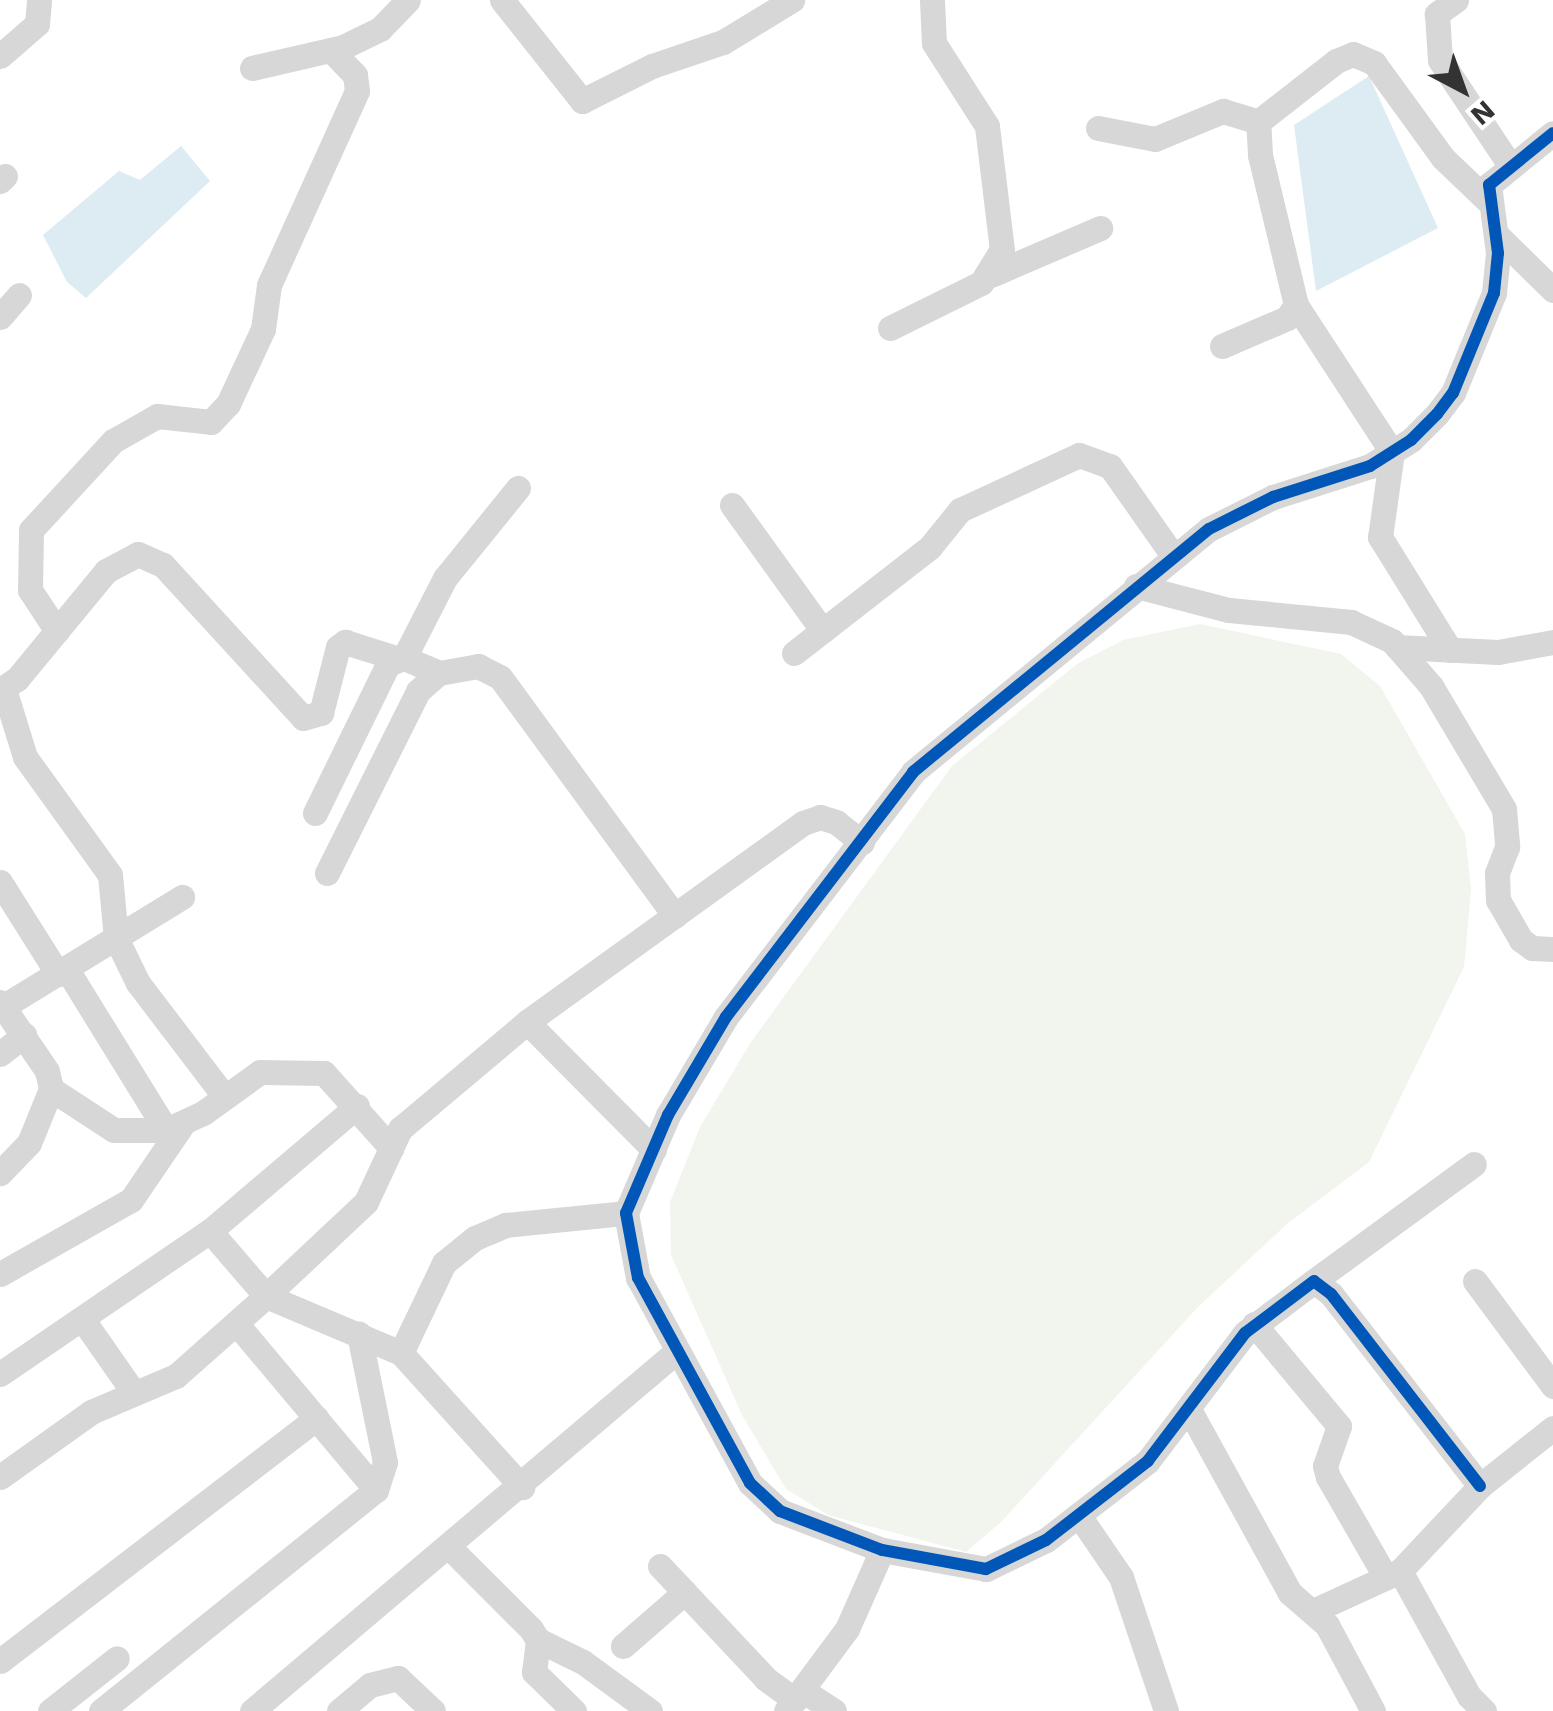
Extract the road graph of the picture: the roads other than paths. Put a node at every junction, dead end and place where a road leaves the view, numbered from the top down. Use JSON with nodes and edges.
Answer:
{"nodes":[{"id":1,"x":39,"y":0,"type":"edge"},
{"id":2,"x":408,"y":0,"type":"edge"},
{"id":3,"x":502,"y":0,"type":"edge"},
{"id":4,"x":792,"y":0,"type":"edge"},
{"id":5,"x":932,"y":0,"type":"edge"},
{"id":6,"x":1456,"y":0,"type":"edge"},
{"id":7,"x":331,"y":50,"type":"junction"},
{"id":8,"x":0,"y":56,"type":"edge"},
{"id":9,"x":252,"y":68,"type":"dead end"},
{"id":10,"x":1258,"y":122,"type":"junction"},
{"id":11,"x":1098,"y":128,"type":"dead end"},
{"id":12,"x":1553,"y":132,"type":"edge"},
{"id":13,"x":1509,"y":164,"type":"junction"},
{"id":14,"x":1487,"y":200,"type":"junction"},
{"id":15,"x":1100,"y":228,"type":"dead end"},
{"id":16,"x":1496,"y":234,"type":"junction"},
{"id":17,"x":1543,"y":262,"type":"edge"},
{"id":18,"x":991,"y":274,"type":"junction"},
{"id":19,"x":1553,"y":290,"type":"edge"},
{"id":20,"x":19,"y":295,"type":"dead end"},
{"id":21,"x":1296,"y":304,"type":"junction"},
{"id":22,"x":0,"y":317,"type":"edge"},
{"id":23,"x":890,"y":328,"type":"dead end"},
{"id":24,"x":1222,"y":346,"type":"dead end"},
{"id":25,"x":1392,"y":452,"type":"junction"},
{"id":26,"x":518,"y":488,"type":"dead end"},
{"id":27,"x":732,"y":505,"type":"dead end"},
{"id":28,"x":1174,"y":557,"type":"junction"},
{"id":29,"x":1136,"y":586,"type":"junction"},
{"id":30,"x":57,"y":631,"type":"junction"},
{"id":31,"x":823,"y":631,"type":"junction"},
{"id":32,"x":1553,"y":642,"type":"edge"},
{"id":33,"x":1398,"y":647,"type":"junction"},
{"id":34,"x":1450,"y":650,"type":"junction"},
{"id":35,"x":794,"y":653,"type":"dead end"},
{"id":36,"x":400,"y":658,"type":"junction"},
{"id":37,"x":438,"y":673,"type":"junction"},
{"id":38,"x":2,"y":690,"type":"edge"},
{"id":39,"x":315,"y":813,"type":"dead end"},
{"id":40,"x":862,"y":842,"type":"junction"},
{"id":41,"x":327,"y":873,"type":"dead end"},
{"id":42,"x":0,"y":882,"type":"edge"},
{"id":43,"x":182,"y":897,"type":"dead end"},
{"id":44,"x":675,"y":916,"type":"junction"},
{"id":45,"x":116,"y":938,"type":"junction"},
{"id":46,"x":1553,"y":949,"type":"edge"},
{"id":47,"x":62,"y":971,"type":"junction"},
{"id":48,"x":2,"y":1004,"type":"edge"},
{"id":49,"x":527,"y":1022,"type":"junction"},
{"id":50,"x":24,"y":1035,"type":"junction"},
{"id":51,"x":0,"y":1054,"type":"edge"},
{"id":52,"x":52,"y":1089,"type":"junction"},
{"id":53,"x":224,"y":1096,"type":"junction"},
{"id":54,"x":358,"y":1106,"type":"junction"},
{"id":55,"x":174,"y":1127,"type":"junction"},
{"id":56,"x":391,"y":1148,"type":"junction"},
{"id":57,"x":654,"y":1150,"type":"junction"},
{"id":58,"x":1474,"y":1164,"type":"dead end"},
{"id":59,"x":0,"y":1173,"type":"edge"},
{"id":60,"x":626,"y":1214,"type":"junction"},
{"id":61,"x":210,"y":1231,"type":"junction"},
{"id":62,"x":0,"y":1274,"type":"edge"},
{"id":63,"x":1314,"y":1281,"type":"junction"},
{"id":64,"x":1475,"y":1281,"type":"dead end"},
{"id":65,"x":266,"y":1296,"type":"junction"},
{"id":66,"x":83,"y":1320,"type":"junction"},
{"id":67,"x":236,"y":1322,"type":"junction"},
{"id":68,"x":1254,"y":1324,"type":"junction"},
{"id":69,"x":359,"y":1334,"type":"junction"},
{"id":70,"x":677,"y":1350,"type":"junction"},
{"id":71,"x":401,"y":1353,"type":"junction"},
{"id":72,"x":0,"y":1374,"type":"edge"},
{"id":73,"x":1553,"y":1386,"type":"edge"},
{"id":74,"x":134,"y":1394,"type":"junction"},
{"id":75,"x":1191,"y":1413,"type":"junction"},
{"id":76,"x":317,"y":1418,"type":"junction"},
{"id":77,"x":1553,"y":1428,"type":"edge"},
{"id":78,"x":0,"y":1478,"type":"edge"},
{"id":79,"x":1480,"y":1486,"type":"junction"},
{"id":80,"x":522,"y":1487,"type":"junction"},
{"id":81,"x":376,"y":1490,"type":"junction"},
{"id":82,"x":1080,"y":1518,"type":"junction"},
{"id":83,"x":449,"y":1548,"type":"junction"},
{"id":84,"x":882,"y":1550,"type":"junction"},
{"id":85,"x":660,"y":1566,"type":"dead end"},
{"id":86,"x":1393,"y":1574,"type":"junction"},
{"id":87,"x":685,"y":1592,"type":"junction"},
{"id":88,"x":1313,"y":1611,"type":"junction"},
{"id":89,"x":538,"y":1640,"type":"junction"},
{"id":90,"x":623,"y":1646,"type":"dead end"},
{"id":91,"x":117,"y":1658,"type":"dead end"},
{"id":92,"x":0,"y":1661,"type":"edge"},
{"id":93,"x":794,"y":1700,"type":"edge"},
{"id":94,"x":50,"y":1711,"type":"edge"},
{"id":95,"x":101,"y":1711,"type":"edge"},
{"id":96,"x":252,"y":1711,"type":"edge"},
{"id":97,"x":338,"y":1711,"type":"edge"},
{"id":98,"x":433,"y":1711,"type":"edge"},
{"id":99,"x":574,"y":1711,"type":"edge"},
{"id":100,"x":650,"y":1711,"type":"edge"},
{"id":101,"x":834,"y":1711,"type":"edge"},
{"id":102,"x":1166,"y":1711,"type":"edge"},
{"id":103,"x":1373,"y":1711,"type":"edge"},
{"id":104,"x":1484,"y":1711,"type":"edge"}],
"edges":[{"from":1,"to":8,"type":"street"},
{"from":2,"to":7,"type":"street"},
{"from":3,"to":4,"type":"street"},
{"from":5,"to":18,"type":"street"},
{"from":6,"to":13,"type":"street"},
{"from":7,"to":9,"type":"street"},
{"from":7,"to":30,"type":"street"},
{"from":10,"to":11,"type":"street"},
{"from":10,"to":14,"type":"street"},
{"from":10,"to":21,"type":"street"},
{"from":12,"to":13,"type":"street"},
{"from":13,"to":14,"type":"street"},
{"from":14,"to":16,"type":"street"},
{"from":15,"to":18,"type":"street"},
{"from":16,"to":17,"type":"street"},
{"from":16,"to":25,"type":"street"},
{"from":17,"to":19,"type":"street"},
{"from":18,"to":23,"type":"street"},
{"from":20,"to":22,"type":"street"},
{"from":21,"to":24,"type":"street"},
{"from":21,"to":25,"type":"street"},
{"from":25,"to":28,"type":"street"},
{"from":25,"to":34,"type":"street"},
{"from":26,"to":36,"type":"street"},
{"from":27,"to":31,"type":"street"},
{"from":28,"to":29,"type":"street"},
{"from":28,"to":31,"type":"street"},
{"from":29,"to":33,"type":"street"},
{"from":29,"to":40,"type":"street"},
{"from":30,"to":36,"type":"street"},
{"from":30,"to":38,"type":"street"},
{"from":31,"to":35,"type":"street"},
{"from":32,"to":34,"type":"street"},
{"from":33,"to":34,"type":"street"},
{"from":33,"to":46,"type":"street"},
{"from":36,"to":37,"type":"street"},
{"from":36,"to":39,"type":"street"},
{"from":37,"to":41,"type":"street"},
{"from":37,"to":44,"type":"street"},
{"from":38,"to":45,"type":"street"},
{"from":40,"to":44,"type":"street"},
{"from":40,"to":57,"type":"street"},
{"from":42,"to":47,"type":"street"},
{"from":43,"to":45,"type":"street"},
{"from":44,"to":49,"type":"street"},
{"from":45,"to":47,"type":"street"},
{"from":45,"to":53,"type":"street"},
{"from":47,"to":48,"type":"street"},
{"from":47,"to":55,"type":"street"},
{"from":48,"to":50,"type":"street"},
{"from":49,"to":56,"type":"street"},
{"from":49,"to":57,"type":"street"},
{"from":50,"to":51,"type":"street"},
{"from":50,"to":52,"type":"street"},
{"from":52,"to":55,"type":"street"},
{"from":52,"to":59,"type":"street"},
{"from":53,"to":54,"type":"street"},
{"from":53,"to":55,"type":"street"},
{"from":54,"to":56,"type":"street"},
{"from":54,"to":61,"type":"street"},
{"from":55,"to":62,"type":"street"},
{"from":56,"to":65,"type":"street"},
{"from":57,"to":60,"type":"street"},
{"from":58,"to":63,"type":"street"},
{"from":60,"to":70,"type":"street"},
{"from":60,"to":71,"type":"street"},
{"from":61,"to":65,"type":"street"},
{"from":61,"to":66,"type":"street"},
{"from":63,"to":68,"type":"street"},
{"from":63,"to":79,"type":"street"},
{"from":64,"to":73,"type":"street"},
{"from":65,"to":67,"type":"street"},
{"from":65,"to":69,"type":"street"},
{"from":66,"to":72,"type":"street"},
{"from":66,"to":74,"type":"street"},
{"from":67,"to":74,"type":"street"},
{"from":67,"to":76,"type":"street"},
{"from":68,"to":75,"type":"street"},
{"from":68,"to":86,"type":"street"},
{"from":69,"to":71,"type":"street"},
{"from":69,"to":81,"type":"street"},
{"from":70,"to":80,"type":"street"},
{"from":70,"to":84,"type":"street"},
{"from":71,"to":80,"type":"street"},
{"from":74,"to":78,"type":"street"},
{"from":75,"to":82,"type":"street"},
{"from":75,"to":88,"type":"street"},
{"from":76,"to":81,"type":"street"},
{"from":76,"to":92,"type":"street"},
{"from":77,"to":79,"type":"street"},
{"from":79,"to":86,"type":"street"},
{"from":80,"to":83,"type":"street"},
{"from":81,"to":95,"type":"street"},
{"from":82,"to":84,"type":"street"},
{"from":82,"to":102,"type":"street"},
{"from":83,"to":89,"type":"street"},
{"from":83,"to":96,"type":"street"},
{"from":84,"to":93,"type":"street"},
{"from":85,"to":87,"type":"street"},
{"from":86,"to":88,"type":"street"},
{"from":86,"to":104,"type":"street"},
{"from":87,"to":90,"type":"street"},
{"from":87,"to":93,"type":"street"},
{"from":88,"to":103,"type":"street"},
{"from":89,"to":99,"type":"street"},
{"from":89,"to":100,"type":"street"},
{"from":91,"to":94,"type":"street"},
{"from":93,"to":101,"type":"street"},
{"from":97,"to":98,"type":"street"}]}
